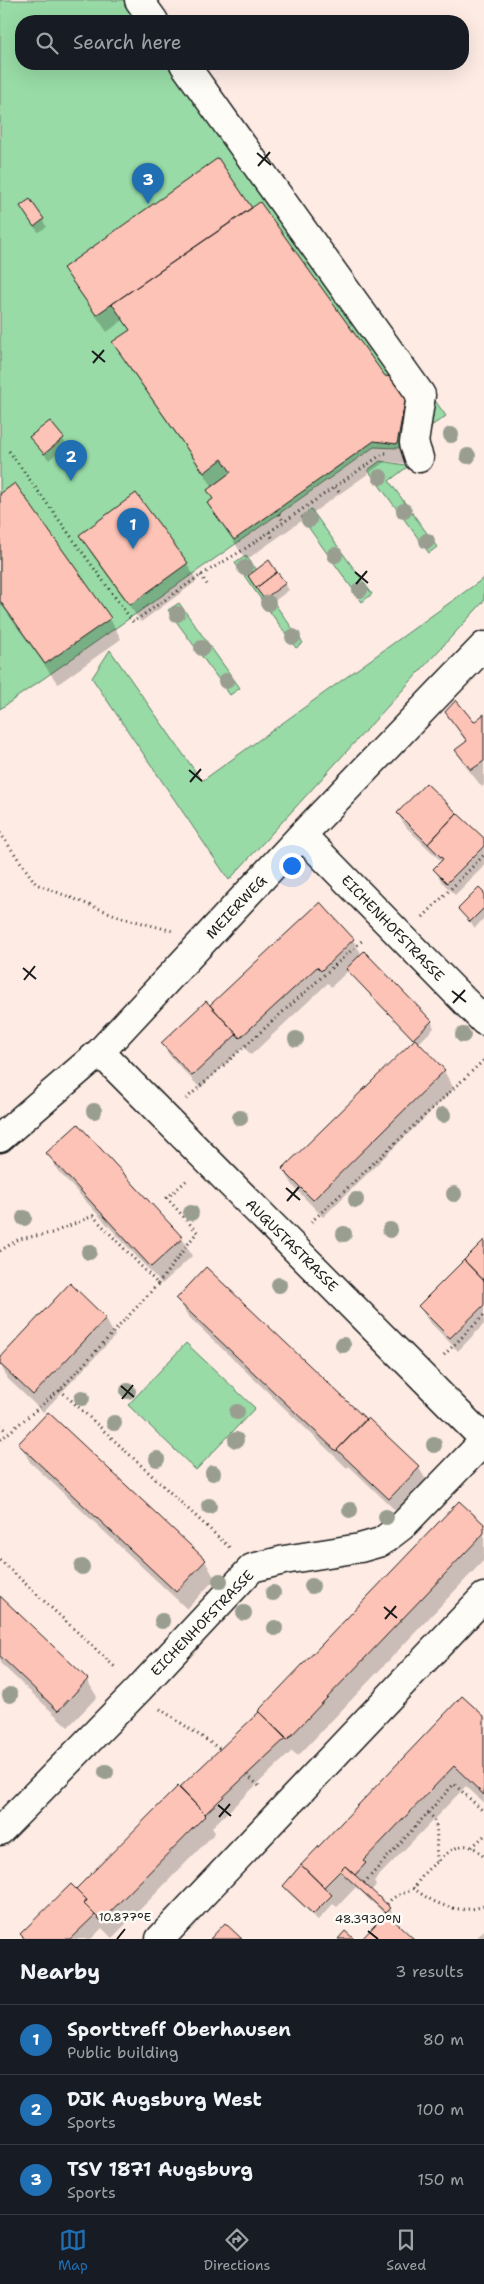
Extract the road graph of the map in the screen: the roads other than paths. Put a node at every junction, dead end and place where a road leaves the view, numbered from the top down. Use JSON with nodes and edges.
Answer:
{"nodes":[{"id":1,"x":138,"y":0,"type":"edge"},
{"id":2,"x":149,"y":15,"type":"edge"},
{"id":3,"x":188,"y":70,"type":"edge"},
{"id":4,"x":417,"y":455,"type":"road end"},
{"id":5,"x":484,"y":646,"type":"edge"},
{"id":6,"x":302,"y":835,"type":"junction"},
{"id":7,"x":484,"y":1021,"type":"edge"},
{"id":8,"x":100,"y":1052,"type":"junction"},
{"id":9,"x":0,"y":1138,"type":"edge"},
{"id":10,"x":484,"y":1440,"type":"edge"},
{"id":11,"x":484,"y":1597,"type":"edge"},
{"id":12,"x":0,"y":1831,"type":"edge"},
{"id":13,"x":160,"y":1939,"type":"edge"}],
"edges":[{"from":1,"to":2,"type":"street"},
{"from":3,"to":4,"type":"street"},
{"from":5,"to":6,"type":"street","name":"MEIERWEG"},
{"from":6,"to":7,"type":"street","name":"EICHENHOFSTRASSE"},
{"from":6,"to":8,"type":"street","name":"MEIERWEG"},
{"from":8,"to":9,"type":"street","name":"MEIERWEG"},
{"from":8,"to":10,"type":"street","name":"AUGUSTASTRASSE"},
{"from":10,"to":12,"type":"street","name":"EICHENHOFSTRASSE"},
{"from":11,"to":13,"type":"street"}]}
